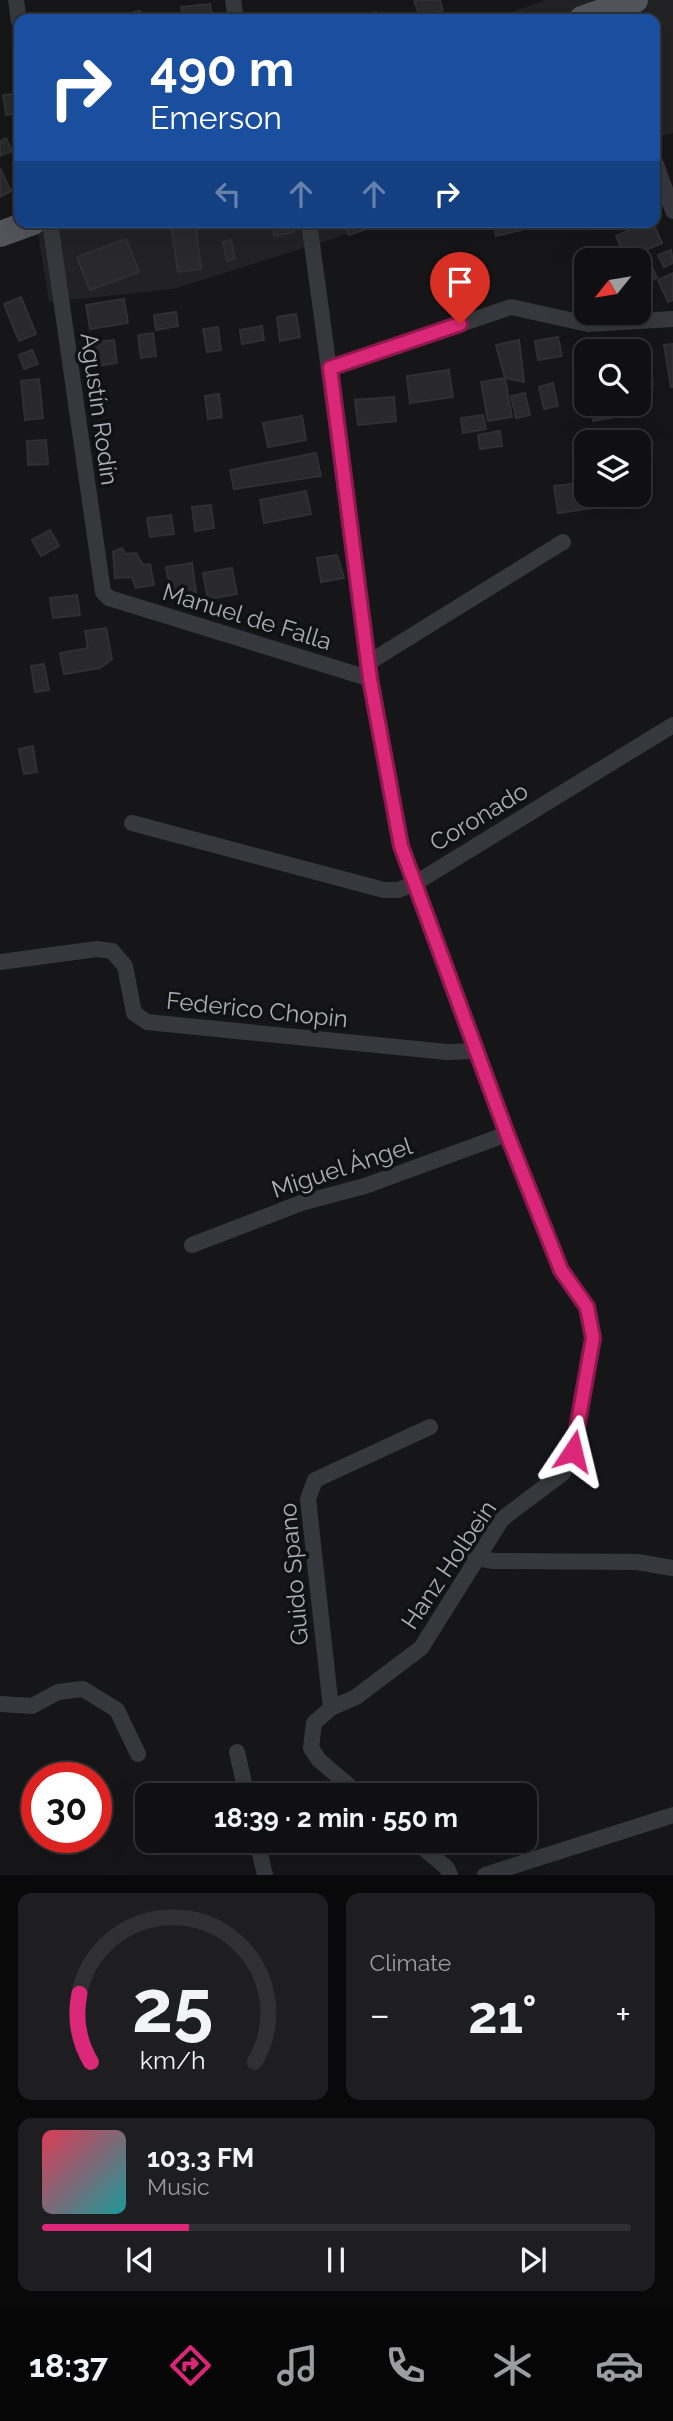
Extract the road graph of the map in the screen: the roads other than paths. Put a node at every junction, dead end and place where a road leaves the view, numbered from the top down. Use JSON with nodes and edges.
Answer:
{"nodes":[{"id":1,"x":635,"y":0,"type":"edge"},
{"id":2,"x":593,"y":13,"type":"edge"},
{"id":3,"x":660,"y":175,"type":"edge"},
{"id":4,"x":673,"y":211,"type":"edge"},
{"id":5,"x":16,"y":228,"type":"edge"},
{"id":6,"x":51,"y":228,"type":"edge"},
{"id":7,"x":310,"y":228,"type":"edge"},
{"id":8,"x":0,"y":234,"type":"edge"},
{"id":9,"x":673,"y":319,"type":"edge"},
{"id":10,"x":330,"y":368,"type":"junction"},
{"id":11,"x":563,"y":542,"type":"dead end"},
{"id":12,"x":109,"y":598,"type":"joint"},
{"id":13,"x":369,"y":671,"type":"junction"},
{"id":14,"x":673,"y":724,"type":"edge"},
{"id":15,"x":132,"y":823,"type":"dead end"},
{"id":16,"x":414,"y":884,"type":"junction"},
{"id":17,"x":0,"y":962,"type":"edge"},
{"id":18,"x":475,"y":1051,"type":"junction"},
{"id":19,"x":507,"y":1134,"type":"junction"},
{"id":20,"x":191,"y":1245,"type":"dead end"},
{"id":21,"x":430,"y":1427,"type":"dead end"},
{"id":22,"x":475,"y":1558,"type":"junction"},
{"id":23,"x":673,"y":1568,"type":"edge"},
{"id":24,"x":0,"y":1704,"type":"edge"},
{"id":25,"x":331,"y":1708,"type":"junction"},
{"id":26,"x":237,"y":1752,"type":"dead end"},
{"id":27,"x":138,"y":1754,"type":"dead end"},
{"id":28,"x":244,"y":1783,"type":"edge"},
{"id":29,"x":346,"y":1783,"type":"edge"},
{"id":30,"x":673,"y":1815,"type":"edge"},
{"id":31,"x":260,"y":1853,"type":"edge"},
{"id":32,"x":429,"y":1853,"type":"edge"},
{"id":33,"x":265,"y":1875,"type":"edge"},
{"id":34,"x":450,"y":1875,"type":"edge"},
{"id":35,"x":485,"y":1875,"type":"edge"}],
"edges":[{"from":1,"to":2,"type":"main road"},
{"from":3,"to":4,"type":"street"},
{"from":5,"to":8,"type":"main road"},
{"from":6,"to":12,"type":"street","name":"Agustín Rodín"},
{"from":7,"to":10,"type":"street","name":"Hanz Holbein"},
{"from":9,"to":10,"type":"street"},
{"from":10,"to":13,"type":"street","name":"Hanz Holbein"},
{"from":11,"to":13,"type":"street"},
{"from":12,"to":13,"type":"street","name":"Manuel de Falla"},
{"from":13,"to":16,"type":"street","name":"Hanz Holbein"},
{"from":14,"to":16,"type":"street","name":"Coronado"},
{"from":15,"to":16,"type":"street","name":"Coronado"},
{"from":16,"to":18,"type":"street","name":"Hanz Holbein"},
{"from":17,"to":18,"type":"street","name":"Federico Chopin"},
{"from":18,"to":19,"type":"street","name":"Hanz Holbein"},
{"from":19,"to":20,"type":"street","name":"Miguel Ángel"},
{"from":19,"to":22,"type":"street","name":"Hanz Holbein"},
{"from":21,"to":25,"type":"street","name":"Guido Spano"},
{"from":22,"to":23,"type":"street"},
{"from":22,"to":25,"type":"street","name":"Hanz Holbein"},
{"from":24,"to":27,"type":"street"},
{"from":25,"to":29,"type":"street","name":"Hanz Holbein"},
{"from":26,"to":28,"type":"street"},
{"from":30,"to":35,"type":"street"},
{"from":31,"to":33,"type":"street"},
{"from":32,"to":34,"type":"street"}]}
